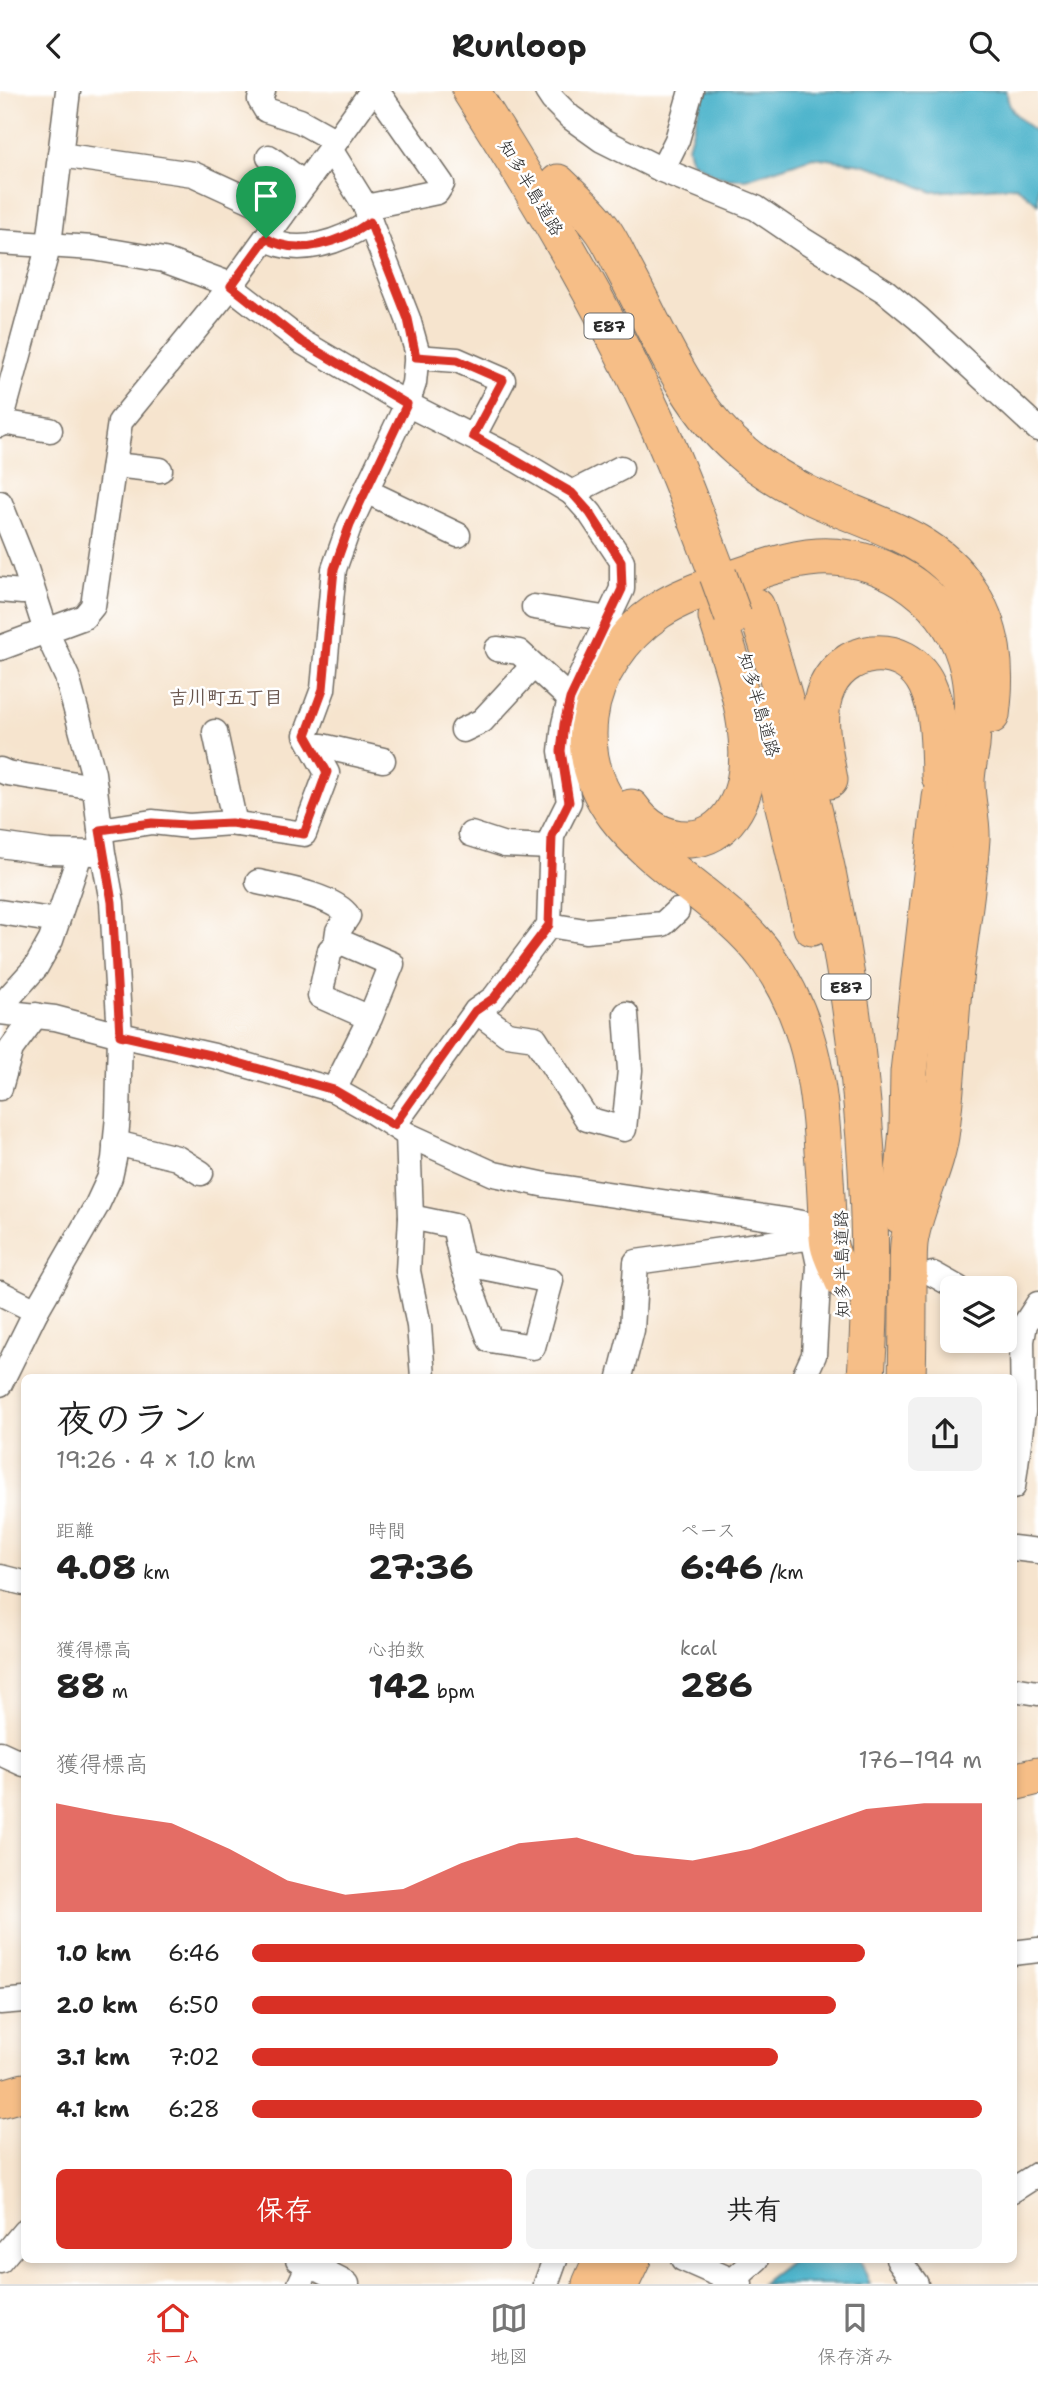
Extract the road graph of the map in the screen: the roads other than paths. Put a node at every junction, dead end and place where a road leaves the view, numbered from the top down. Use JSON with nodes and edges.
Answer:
{"nodes":[{"id":1,"x":68,"y":91,"type":"edge"},
{"id":2,"x":263,"y":91,"type":"edge"},
{"id":3,"x":375,"y":91,"type":"edge"},
{"id":4,"x":471,"y":91,"type":"edge"},
{"id":5,"x":499,"y":91,"type":"edge"},
{"id":6,"x":547,"y":91,"type":"edge"},
{"id":7,"x":691,"y":91,"type":"edge"},
{"id":8,"x":333,"y":145,"type":"junction"},
{"id":9,"x":60,"y":155,"type":"junction"},
{"id":10,"x":269,"y":156,"type":"dead end"},
{"id":11,"x":662,"y":170,"type":"junction"},
{"id":12,"x":558,"y":183,"type":"junction"},
{"id":13,"x":305,"y":184,"type":"junction"},
{"id":14,"x":368,"y":214,"type":"junction"},
{"id":15,"x":282,"y":215,"type":"junction"},
{"id":16,"x":266,"y":238,"type":"junction"},
{"id":17,"x":0,"y":242,"type":"edge"},
{"id":18,"x":50,"y":244,"type":"junction"},
{"id":19,"x":231,"y":286,"type":"junction"},
{"id":20,"x":416,"y":357,"type":"junction"},
{"id":21,"x":407,"y":404,"type":"junction"},
{"id":22,"x":0,"y":423,"type":"edge"},
{"id":23,"x":1038,"y":429,"type":"edge"},
{"id":24,"x":50,"y":430,"type":"dead end"},
{"id":25,"x":473,"y":436,"type":"junction"},
{"id":26,"x":621,"y":468,"type":"dead end"},
{"id":27,"x":113,"y":469,"type":"junction"},
{"id":28,"x":151,"y":474,"type":"dead end"},
{"id":29,"x":366,"y":491,"type":"junction"},
{"id":30,"x":572,"y":493,"type":"junction"},
{"id":31,"x":0,"y":503,"type":"edge"},
{"id":32,"x":458,"y":535,"type":"dead end"},
{"id":33,"x":721,"y":574,"type":"junction"},
{"id":34,"x":32,"y":589,"type":"junction"},
{"id":35,"x":0,"y":590,"type":"edge"},
{"id":36,"x":534,"y":607,"type":"dead end"},
{"id":37,"x":735,"y":613,"type":"junction"},
{"id":38,"x":609,"y":619,"type":"junction"},
{"id":39,"x":46,"y":631,"type":"junction"},
{"id":40,"x":0,"y":648,"type":"edge"},
{"id":41,"x":497,"y":649,"type":"dead end"},
{"id":42,"x":533,"y":666,"type":"junction"},
{"id":43,"x":570,"y":699,"type":"junction"},
{"id":44,"x":463,"y":730,"type":"dead end"},
{"id":45,"x":215,"y":732,"type":"dead end"},
{"id":46,"x":313,"y":747,"type":"junction"},
{"id":47,"x":383,"y":760,"type":"dead end"},
{"id":48,"x":0,"y":770,"type":"edge"},
{"id":49,"x":218,"y":785,"type":"dead end"},
{"id":50,"x":95,"y":787,"type":"junction"},
{"id":51,"x":941,"y":798,"type":"junction"},
{"id":52,"x":231,"y":823,"type":"junction"},
{"id":53,"x":471,"y":834,"type":"dead end"},
{"id":54,"x":972,"y":834,"type":"junction"},
{"id":55,"x":0,"y":845,"type":"edge"},
{"id":56,"x":94,"y":846,"type":"junction"},
{"id":57,"x":551,"y":848,"type":"junction"},
{"id":58,"x":258,"y":881,"type":"dead end"},
{"id":59,"x":677,"y":911,"type":"dead end"},
{"id":60,"x":0,"y":912,"type":"edge"},
{"id":61,"x":57,"y":921,"type":"junction"},
{"id":62,"x":549,"y":925,"type":"junction"},
{"id":63,"x":336,"y":945,"type":"junction"},
{"id":64,"x":0,"y":1010,"type":"edge"},
{"id":65,"x":475,"y":1011,"type":"junction"},
{"id":66,"x":626,"y":1014,"type":"dead end"},
{"id":67,"x":36,"y":1015,"type":"junction"},
{"id":68,"x":370,"y":1018,"type":"junction"},
{"id":69,"x":120,"y":1035,"type":"junction"},
{"id":70,"x":0,"y":1089,"type":"edge"},
{"id":71,"x":334,"y":1090,"type":"junction"},
{"id":72,"x":401,"y":1130,"type":"junction"},
{"id":73,"x":115,"y":1145,"type":"junction"},
{"id":74,"x":201,"y":1173,"type":"dead end"},
{"id":75,"x":868,"y":1215,"type":"junction"},
{"id":76,"x":411,"y":1217,"type":"junction"},
{"id":77,"x":813,"y":1237,"type":"junction"},
{"id":78,"x":462,"y":1263,"type":"dead end"},
{"id":79,"x":933,"y":1274,"type":"dead end"},
{"id":80,"x":940,"y":1278,"type":"edge"},
{"id":81,"x":843,"y":1280,"type":"junction"},
{"id":82,"x":0,"y":1293,"type":"edge"},
{"id":83,"x":36,"y":1311,"type":"junction"},
{"id":84,"x":1026,"y":1318,"type":"edge"},
{"id":85,"x":423,"y":1374,"type":"edge"},
{"id":86,"x":621,"y":1374,"type":"edge"},
{"id":87,"x":805,"y":1374,"type":"edge"},
{"id":88,"x":841,"y":1374,"type":"edge"},
{"id":89,"x":866,"y":1374,"type":"edge"},
{"id":90,"x":893,"y":1374,"type":"edge"},
{"id":91,"x":907,"y":1374,"type":"edge"},
{"id":92,"x":0,"y":1384,"type":"edge"},
{"id":93,"x":1029,"y":1443,"type":"edge"},
{"id":94,"x":1017,"y":1476,"type":"edge"},
{"id":95,"x":1017,"y":1548,"type":"edge"},
{"id":96,"x":1038,"y":1551,"type":"edge"},
{"id":97,"x":0,"y":1577,"type":"edge"},
{"id":98,"x":21,"y":1582,"type":"edge"},
{"id":99,"x":1017,"y":1690,"type":"edge"},
{"id":100,"x":1038,"y":1693,"type":"edge"},
{"id":101,"x":0,"y":1753,"type":"edge"},
{"id":102,"x":21,"y":1763,"type":"edge"},
{"id":103,"x":1038,"y":1776,"type":"edge"},
{"id":104,"x":1017,"y":1781,"type":"edge"},
{"id":105,"x":1038,"y":1798,"type":"edge"},
{"id":106,"x":1017,"y":1802,"type":"edge"},
{"id":107,"x":1038,"y":1950,"type":"edge"},
{"id":108,"x":1017,"y":1953,"type":"edge"},
{"id":109,"x":21,"y":2000,"type":"edge"},
{"id":110,"x":0,"y":2002,"type":"edge"},
{"id":111,"x":21,"y":2067,"type":"edge"},
{"id":112,"x":0,"y":2073,"type":"edge"},
{"id":113,"x":21,"y":2093,"type":"edge"},
{"id":114,"x":0,"y":2099,"type":"edge"},
{"id":115,"x":1038,"y":2174,"type":"edge"},
{"id":116,"x":1017,"y":2187,"type":"edge"},
{"id":117,"x":21,"y":2236,"type":"edge"},
{"id":118,"x":0,"y":2261,"type":"edge"},
{"id":119,"x":554,"y":2263,"type":"edge"},
{"id":120,"x":600,"y":2263,"type":"edge"},
{"id":121,"x":630,"y":2263,"type":"edge"},
{"id":122,"x":692,"y":2263,"type":"edge"},
{"id":123,"x":753,"y":2263,"type":"edge"},
{"id":124,"x":901,"y":2263,"type":"edge"},
{"id":125,"x":302,"y":2269,"type":"edge"},
{"id":126,"x":734,"y":2282,"type":"edge"},
{"id":127,"x":347,"y":2284,"type":"edge"},
{"id":128,"x":546,"y":2284,"type":"edge"},
{"id":129,"x":591,"y":2284,"type":"edge"},
{"id":130,"x":620,"y":2284,"type":"edge"},
{"id":131,"x":916,"y":2284,"type":"edge"}],
"edges":[{"from":1,"to":9,"type":"street"},
{"from":2,"to":8,"type":"street"},
{"from":3,"to":8,"type":"street"},
{"from":3,"to":14,"type":"street"},
{"from":4,"to":33,"type":"highway","name":"知多半島道路","number":"E87"},
{"from":5,"to":12,"type":"highway","name":"知多半島道路","number":"E87"},
{"from":6,"to":11,"type":"street"},
{"from":7,"to":11,"type":"street"},
{"from":8,"to":13,"type":"street"},
{"from":8,"to":14,"type":"street"},
{"from":9,"to":15,"type":"street"},
{"from":9,"to":18,"type":"street"},
{"from":10,"to":13,"type":"street"},
{"from":11,"to":23,"type":"street"},
{"from":12,"to":33,"type":"highway","name":"知多半島道路","number":"E87"},
{"from":12,"to":54,"type":"highway"},
{"from":13,"to":15,"type":"street"},
{"from":14,"to":16,"type":"street"},
{"from":14,"to":20,"type":"street"},
{"from":15,"to":16,"type":"street"},
{"from":16,"to":19,"type":"street"},
{"from":17,"to":18,"type":"street"},
{"from":18,"to":19,"type":"street"},
{"from":18,"to":22,"type":"street"},
{"from":19,"to":21,"type":"street"},
{"from":19,"to":27,"type":"street"},
{"from":20,"to":21,"type":"street"},
{"from":20,"to":25,"type":"street"},
{"from":21,"to":25,"type":"street"},
{"from":21,"to":29,"type":"street"},
{"from":22,"to":24,"type":"street"},
{"from":25,"to":30,"type":"street"},
{"from":26,"to":30,"type":"street"},
{"from":27,"to":28,"type":"street"},
{"from":27,"to":39,"type":"street"},
{"from":29,"to":32,"type":"street"},
{"from":29,"to":46,"type":"street"},
{"from":30,"to":38,"type":"street"},
{"from":31,"to":34,"type":"street"},
{"from":33,"to":37,"type":"highway","name":"知多半島道路","number":"E87"},
{"from":34,"to":35,"type":"street"},
{"from":34,"to":39,"type":"street"},
{"from":36,"to":38,"type":"street"},
{"from":37,"to":51,"type":"highway"},
{"from":37,"to":75,"type":"highway","name":"知多半島道路","number":"E87"},
{"from":37,"to":81,"type":"highway","name":"知多半島道路","number":"E87"},
{"from":38,"to":43,"type":"street"},
{"from":39,"to":40,"type":"street"},
{"from":39,"to":50,"type":"street"},
{"from":41,"to":42,"type":"street"},
{"from":42,"to":43,"type":"street"},
{"from":42,"to":44,"type":"street"},
{"from":43,"to":57,"type":"street"},
{"from":45,"to":52,"type":"street"},
{"from":46,"to":47,"type":"street"},
{"from":46,"to":52,"type":"street"},
{"from":48,"to":50,"type":"street"},
{"from":49,"to":52,"type":"street"},
{"from":50,"to":56,"type":"street"},
{"from":51,"to":75,"type":"highway"},
{"from":51,"to":90,"type":"highway"},
{"from":52,"to":56,"type":"street"},
{"from":53,"to":57,"type":"street"},
{"from":54,"to":81,"type":"highway"},
{"from":54,"to":91,"type":"highway"},
{"from":55,"to":56,"type":"street"},
{"from":56,"to":61,"type":"street"},
{"from":56,"to":69,"type":"street"},
{"from":57,"to":62,"type":"street"},
{"from":58,"to":63,"type":"street"},
{"from":59,"to":62,"type":"street"},
{"from":60,"to":61,"type":"street"},
{"from":61,"to":64,"type":"street"},
{"from":62,"to":65,"type":"street"},
{"from":63,"to":68,"type":"street"},
{"from":63,"to":68,"type":"street"},
{"from":64,"to":67,"type":"street"},
{"from":65,"to":66,"type":"street"},
{"from":65,"to":72,"type":"street"},
{"from":67,"to":69,"type":"street"},
{"from":67,"to":70,"type":"street"},
{"from":68,"to":71,"type":"street"},
{"from":69,"to":71,"type":"street"},
{"from":69,"to":73,"type":"street"},
{"from":71,"to":72,"type":"street"},
{"from":72,"to":76,"type":"street"},
{"from":72,"to":77,"type":"street"},
{"from":73,"to":74,"type":"street"},
{"from":73,"to":83,"type":"street"},
{"from":75,"to":89,"type":"highway","name":"知多半島道路","number":"E87"},
{"from":76,"to":78,"type":"street"},
{"from":76,"to":85,"type":"street"},
{"from":77,"to":86,"type":"street"},
{"from":77,"to":87,"type":"street"},
{"from":79,"to":80,"type":"street"},
{"from":81,"to":88,"type":"highway","name":"知多半島道路","number":"E87"},
{"from":82,"to":83,"type":"street"},
{"from":83,"to":92,"type":"street"},
{"from":84,"to":93,"type":"street"},
{"from":93,"to":94,"type":"street"},
{"from":95,"to":96,"type":"street"},
{"from":97,"to":98,"type":"street"},
{"from":99,"to":100,"type":"street"},
{"from":101,"to":102,"type":"street"},
{"from":103,"to":104,"type":"highway"},
{"from":105,"to":106,"type":"highway"},
{"from":107,"to":108,"type":"street"},
{"from":109,"to":110,"type":"street"},
{"from":111,"to":112,"type":"highway"},
{"from":113,"to":114,"type":"highway"},
{"from":115,"to":116,"type":"street"},
{"from":117,"to":118,"type":"street"},
{"from":119,"to":128,"type":"street"},
{"from":120,"to":129,"type":"highway"},
{"from":121,"to":130,"type":"highway"},
{"from":122,"to":126,"type":"street"},
{"from":123,"to":126,"type":"street"},
{"from":124,"to":131,"type":"street"},
{"from":125,"to":127,"type":"street"}]}
